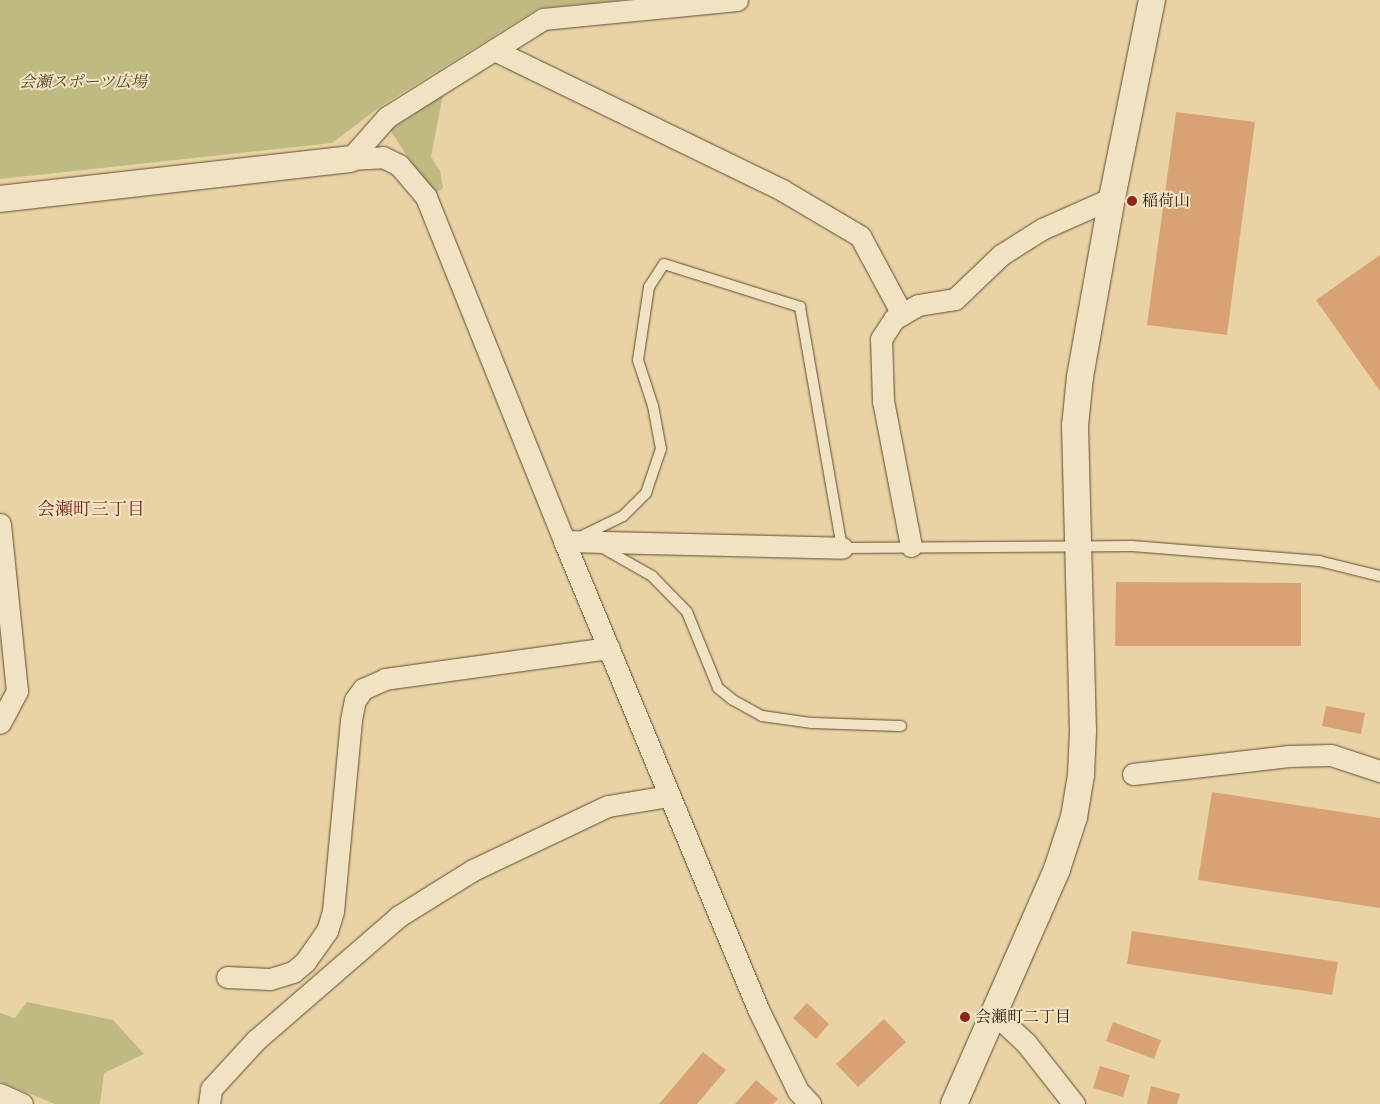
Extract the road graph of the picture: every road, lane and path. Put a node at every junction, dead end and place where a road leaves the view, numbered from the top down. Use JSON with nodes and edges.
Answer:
{"nodes":[{"id":1,"x":737,"y":0,"type":"edge"},
{"id":2,"x":1152,"y":0,"type":"edge"},
{"id":3,"x":494,"y":50,"type":"junction"},
{"id":4,"x":350,"y":159,"type":"junction"},
{"id":5,"x":1112,"y":198,"type":"junction"},
{"id":6,"x":0,"y":199,"type":"edge"},
{"id":7,"x":902,"y":314,"type":"junction"},
{"id":8,"x":0,"y":524,"type":"edge"},
{"id":9,"x":564,"y":541,"type":"junction"},
{"id":10,"x":592,"y":542,"type":"junction"},
{"id":11,"x":1078,"y":544,"type":"junction"},
{"id":12,"x":911,"y":546,"type":"junction"},
{"id":13,"x":842,"y":548,"type":"junction"},
{"id":14,"x":1380,"y":576,"type":"edge"},
{"id":15,"x":609,"y":648,"type":"junction"},
{"id":16,"x":0,"y":723,"type":"edge"},
{"id":17,"x":900,"y":726,"type":"dead end"},
{"id":18,"x":1380,"y":770,"type":"edge"},
{"id":19,"x":1133,"y":774,"type":"dead end"},
{"id":20,"x":669,"y":796,"type":"junction"},
{"id":21,"x":226,"y":977,"type":"dead end"},
{"id":22,"x":994,"y":1013,"type":"junction"},
{"id":23,"x":0,"y":1094,"type":"edge"},
{"id":24,"x":802,"y":1100,"type":"edge"},
{"id":25,"x":22,"y":1104,"type":"edge"},
{"id":26,"x":209,"y":1104,"type":"edge"},
{"id":27,"x":954,"y":1104,"type":"edge"},
{"id":28,"x":1074,"y":1104,"type":"edge"}],
"edges":[{"from":1,"to":3,"type":"street"},
{"from":2,"to":5,"type":"street"},
{"from":3,"to":4,"type":"street"},
{"from":3,"to":7,"type":"street"},
{"from":4,"to":6,"type":"street"},
{"from":4,"to":9,"type":"street"},
{"from":5,"to":7,"type":"street"},
{"from":5,"to":11,"type":"street"},
{"from":7,"to":12,"type":"street"},
{"from":8,"to":16,"type":"street"},
{"from":9,"to":10,"type":"street"},
{"from":9,"to":13,"type":"lane"},
{"from":9,"to":15,"type":"street"},
{"from":10,"to":13,"type":"street"},
{"from":10,"to":17,"type":"lane"},
{"from":11,"to":12,"type":"lane"},
{"from":11,"to":14,"type":"lane"},
{"from":11,"to":22,"type":"street"},
{"from":12,"to":13,"type":"lane"},
{"from":15,"to":20,"type":"street"},
{"from":15,"to":21,"type":"street"},
{"from":18,"to":19,"type":"street"},
{"from":20,"to":24,"type":"street"},
{"from":20,"to":26,"type":"street"},
{"from":22,"to":27,"type":"street"},
{"from":22,"to":28,"type":"street"},
{"from":23,"to":25,"type":"street"}]}
